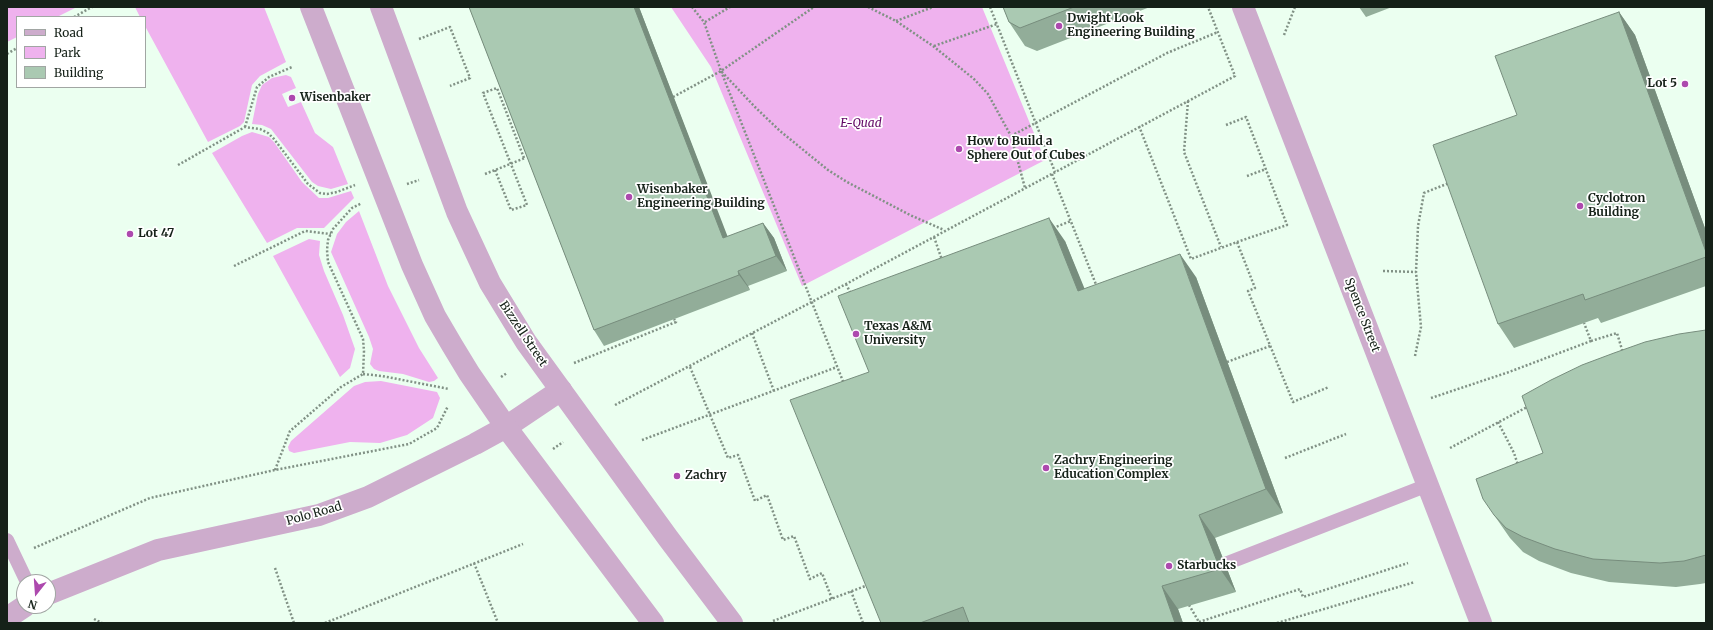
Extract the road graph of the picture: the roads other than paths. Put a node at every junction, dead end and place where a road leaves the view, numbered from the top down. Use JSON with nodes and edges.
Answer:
{"nodes":[{"id":1,"x":311,"y":7,"type":"edge"},
{"id":2,"x":381,"y":7,"type":"edge"},
{"id":3,"x":1243,"y":7,"type":"edge"},
{"id":4,"x":561,"y":390,"type":"junction"},
{"id":5,"x":506,"y":427,"type":"junction"},
{"id":6,"x":1428,"y":485,"type":"junction"},
{"id":7,"x":7,"y":540,"type":"edge"},
{"id":8,"x":1225,"y":564,"type":"dead end"},
{"id":9,"x":23,"y":574,"type":"edge"},
{"id":10,"x":56,"y":591,"type":"edge"},
{"id":11,"x":16,"y":612,"type":"edge"},
{"id":12,"x":7,"y":618,"type":"edge"},
{"id":13,"x":653,"y":623,"type":"edge"},
{"id":14,"x":732,"y":623,"type":"edge"},
{"id":15,"x":1481,"y":623,"type":"edge"}],
"edges":[{"from":1,"to":5,"type":"street"},
{"from":2,"to":4,"type":"street","name":"Bizzell Street"},
{"from":3,"to":6,"type":"street","name":"Spence Street"},
{"from":4,"to":5,"type":"street","name":"Polo Road"},
{"from":4,"to":14,"type":"street","name":"Bizzell Street"},
{"from":5,"to":10,"type":"street","name":"Polo Road"},
{"from":5,"to":13,"type":"street"},
{"from":6,"to":8,"type":"lane"},
{"from":6,"to":15,"type":"street","name":"Spence Street"},
{"from":7,"to":9,"type":"lane"},
{"from":11,"to":12,"type":"street"}]}
